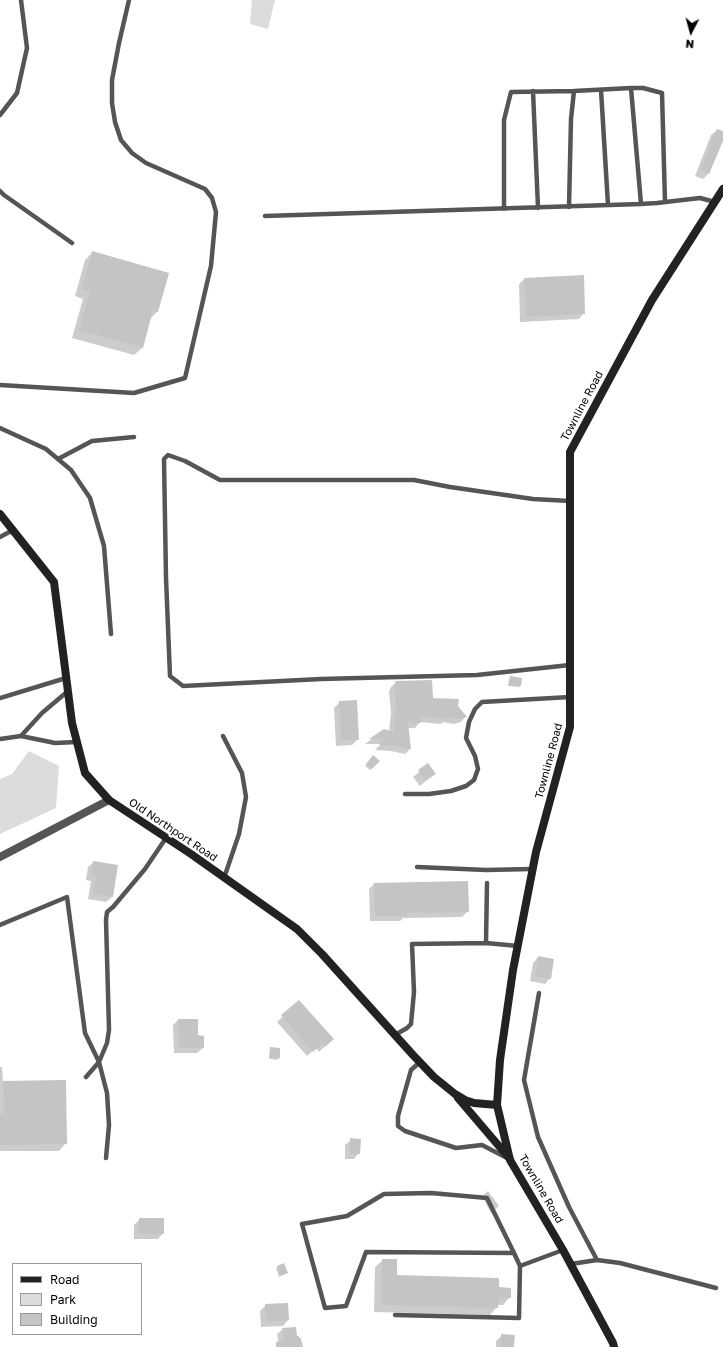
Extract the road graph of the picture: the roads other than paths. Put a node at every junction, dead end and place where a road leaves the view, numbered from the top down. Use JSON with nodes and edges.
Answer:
{"nodes":[{"id":1,"x":21,"y":0,"type":"edge"},
{"id":2,"x":129,"y":0,"type":"edge"},
{"id":3,"x":631,"y":88,"type":"junction"},
{"id":4,"x":574,"y":90,"type":"junction"},
{"id":5,"x":601,"y":90,"type":"junction"},
{"id":6,"x":533,"y":91,"type":"junction"},
{"id":7,"x":0,"y":115,"type":"edge"},
{"id":8,"x":723,"y":189,"type":"edge"},
{"id":9,"x":0,"y":191,"type":"edge"},
{"id":10,"x":665,"y":202,"type":"junction"},
{"id":11,"x":715,"y":202,"type":"junction"},
{"id":12,"x":641,"y":204,"type":"junction"},
{"id":13,"x":608,"y":205,"type":"junction"},
{"id":14,"x":569,"y":207,"type":"junction"},
{"id":15,"x":538,"y":208,"type":"junction"},
{"id":16,"x":504,"y":209,"type":"junction"},
{"id":17,"x":265,"y":216,"type":"dead end"},
{"id":18,"x":72,"y":243,"type":"dead end"},
{"id":19,"x":0,"y":385,"type":"edge"},
{"id":20,"x":0,"y":428,"type":"edge"},
{"id":21,"x":134,"y":437,"type":"dead end"},
{"id":22,"x":58,"y":459,"type":"junction"},
{"id":23,"x":570,"y":501,"type":"junction"},
{"id":24,"x":0,"y":514,"type":"edge"},
{"id":25,"x":13,"y":530,"type":"junction"},
{"id":26,"x":0,"y":537,"type":"edge"},
{"id":27,"x":111,"y":634,"type":"dead end"},
{"id":28,"x":570,"y":665,"type":"junction"},
{"id":29,"x":66,"y":678,"type":"junction"},
{"id":30,"x":68,"y":690,"type":"junction"},
{"id":31,"x":570,"y":697,"type":"junction"},
{"id":32,"x":0,"y":698,"type":"edge"},
{"id":33,"x":21,"y":736,"type":"junction"},
{"id":34,"x":223,"y":736,"type":"dead end"},
{"id":35,"x":0,"y":739,"type":"edge"},
{"id":36,"x":77,"y":742,"type":"junction"},
{"id":37,"x":405,"y":794,"type":"dead end"},
{"id":38,"x":109,"y":800,"type":"junction"},
{"id":39,"x":166,"y":838,"type":"junction"},
{"id":40,"x":0,"y":857,"type":"edge"},
{"id":41,"x":417,"y":867,"type":"dead end"},
{"id":42,"x":532,"y":869,"type":"junction"},
{"id":43,"x":224,"y":878,"type":"junction"},
{"id":44,"x":487,"y":883,"type":"dead end"},
{"id":45,"x":0,"y":925,"type":"edge"},
{"id":46,"x":486,"y":943,"type":"junction"},
{"id":47,"x":518,"y":946,"type":"junction"},
{"id":48,"x":539,"y":993,"type":"dead end"},
{"id":49,"x":395,"y":1035,"type":"junction"},
{"id":50,"x":98,"y":1062,"type":"junction"},
{"id":51,"x":420,"y":1062,"type":"junction"},
{"id":52,"x":86,"y":1077,"type":"dead end"},
{"id":53,"x":455,"y":1094,"type":"junction"},
{"id":54,"x":497,"y":1105,"type":"junction"},
{"id":55,"x":106,"y":1158,"type":"dead end"},
{"id":56,"x":510,"y":1160,"type":"junction"},
{"id":57,"x":563,"y":1250,"type":"junction"},
{"id":58,"x":514,"y":1253,"type":"junction"},
{"id":59,"x":598,"y":1260,"type":"junction"},
{"id":60,"x":571,"y":1264,"type":"junction"},
{"id":61,"x":520,"y":1266,"type":"junction"},
{"id":62,"x":716,"y":1288,"type":"dead end"},
{"id":63,"x":395,"y":1315,"type":"dead end"},
{"id":64,"x":614,"y":1347,"type":"edge"}],
"edges":[{"from":1,"to":7,"type":"lane"},
{"from":2,"to":19,"type":"lane"},
{"from":3,"to":5,"type":"lane"},
{"from":3,"to":10,"type":"lane"},
{"from":3,"to":12,"type":"lane"},
{"from":4,"to":5,"type":"lane"},
{"from":4,"to":6,"type":"lane"},
{"from":4,"to":14,"type":"lane"},
{"from":5,"to":13,"type":"lane"},
{"from":6,"to":15,"type":"lane"},
{"from":6,"to":16,"type":"lane"},
{"from":8,"to":11,"type":"main road","name":"Townline Road"},
{"from":9,"to":18,"type":"lane"},
{"from":10,"to":11,"type":"lane"},
{"from":10,"to":12,"type":"lane"},
{"from":11,"to":23,"type":"main road","name":"Townline Road"},
{"from":12,"to":13,"type":"lane"},
{"from":13,"to":14,"type":"lane"},
{"from":14,"to":15,"type":"lane"},
{"from":15,"to":16,"type":"lane"},
{"from":16,"to":17,"type":"lane"},
{"from":20,"to":22,"type":"lane"},
{"from":21,"to":22,"type":"lane"},
{"from":22,"to":27,"type":"lane"},
{"from":23,"to":28,"type":"main road","name":"Townline Road"},
{"from":23,"to":28,"type":"lane"},
{"from":24,"to":25,"type":"main road","name":"Old Northport Road"},
{"from":25,"to":26,"type":"lane"},
{"from":25,"to":29,"type":"main road","name":"Old Northport Road"},
{"from":28,"to":31,"type":"main road","name":"Townline Road"},
{"from":29,"to":30,"type":"main road","name":"Old Northport Road"},
{"from":29,"to":32,"type":"lane"},
{"from":30,"to":33,"type":"lane"},
{"from":30,"to":36,"type":"main road","name":"Old Northport Road"},
{"from":31,"to":37,"type":"lane"},
{"from":31,"to":42,"type":"main road","name":"Townline Road"},
{"from":33,"to":35,"type":"lane"},
{"from":33,"to":36,"type":"lane"},
{"from":34,"to":43,"type":"lane"},
{"from":36,"to":38,"type":"main road","name":"Old Northport Road"},
{"from":38,"to":39,"type":"main road","name":"Old Northport Road"},
{"from":38,"to":40,"type":"street"},
{"from":39,"to":43,"type":"main road","name":"Old Northport Road"},
{"from":39,"to":50,"type":"lane"},
{"from":41,"to":42,"type":"lane"},
{"from":42,"to":47,"type":"main road","name":"Townline Road"},
{"from":43,"to":49,"type":"main road","name":"Old Northport Road"},
{"from":44,"to":46,"type":"lane"},
{"from":45,"to":50,"type":"lane"},
{"from":46,"to":47,"type":"lane"},
{"from":46,"to":49,"type":"lane"},
{"from":47,"to":54,"type":"main road","name":"Townline Road"},
{"from":48,"to":59,"type":"lane"},
{"from":49,"to":51,"type":"main road","name":"Old Northport Road"},
{"from":50,"to":52,"type":"lane"},
{"from":50,"to":55,"type":"lane"},
{"from":51,"to":53,"type":"main road","name":"Old Northport Road"},
{"from":51,"to":56,"type":"lane"},
{"from":53,"to":54,"type":"main road","name":"Old Northport Road"},
{"from":53,"to":56,"type":"main road","name":"Old Northport Road"},
{"from":54,"to":56,"type":"main road","name":"Townline Road"},
{"from":56,"to":57,"type":"main road","name":"Townline Road"},
{"from":57,"to":60,"type":"main road","name":"Townline Road"},
{"from":57,"to":61,"type":"lane"},
{"from":58,"to":58,"type":"lane"},
{"from":58,"to":61,"type":"lane"},
{"from":59,"to":60,"type":"lane"},
{"from":59,"to":62,"type":"lane"},
{"from":60,"to":64,"type":"main road","name":"Townline Road"},
{"from":61,"to":63,"type":"lane"}]}
